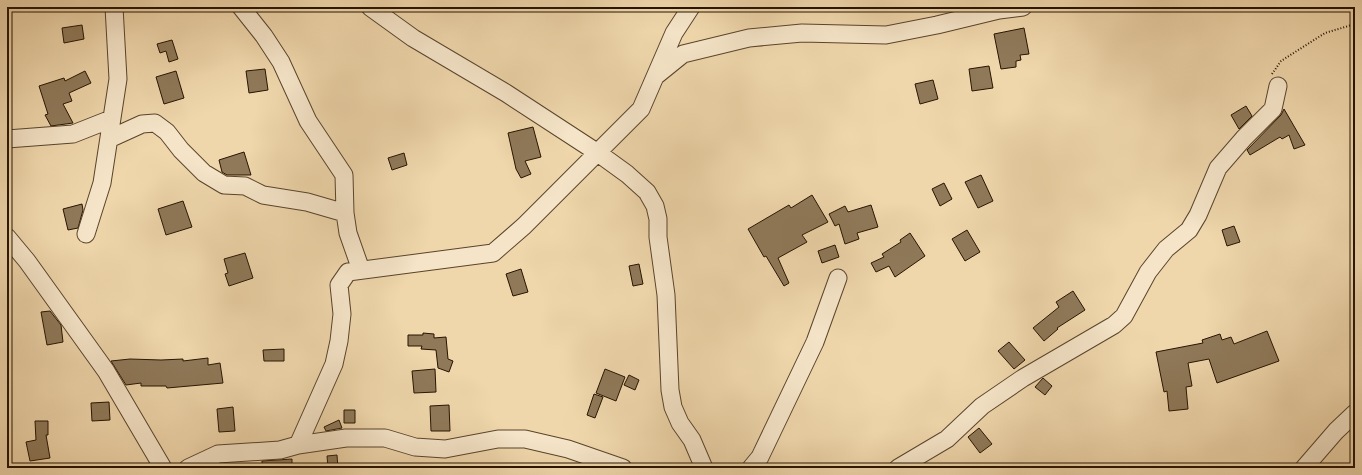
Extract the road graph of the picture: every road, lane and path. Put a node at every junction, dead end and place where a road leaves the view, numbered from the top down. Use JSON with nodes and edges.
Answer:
{"nodes":[{"id":1,"x":114,"y":7,"type":"edge"},
{"id":2,"x":241,"y":7,"type":"edge"},
{"id":3,"x":370,"y":7,"type":"edge"},
{"id":4,"x":691,"y":7,"type":"edge"},
{"id":5,"x":1023,"y":7,"type":"edge"},
{"id":6,"x":1355,"y":24,"type":"edge"},
{"id":7,"x":655,"y":77,"type":"junction"},
{"id":8,"x":1278,"y":86,"type":"joint"},
{"id":9,"x":111,"y":119,"type":"junction"},
{"id":10,"x":7,"y":139,"type":"edge"},
{"id":11,"x":109,"y":139,"type":"junction"},
{"id":12,"x":598,"y":154,"type":"junction"},
{"id":13,"x":345,"y":213,"type":"junction"},
{"id":14,"x":86,"y":234,"type":"dead end"},
{"id":15,"x":7,"y":237,"type":"edge"},
{"id":16,"x":361,"y":270,"type":"junction"},
{"id":17,"x":838,"y":278,"type":"dead end"},
{"id":18,"x":1355,"y":413,"type":"edge"},
{"id":19,"x":298,"y":445,"type":"junction"},
{"id":20,"x":237,"y":460,"type":"edge"},
{"id":21,"x":163,"y":468,"type":"edge"},
{"id":22,"x":188,"y":468,"type":"edge"},
{"id":23,"x":623,"y":468,"type":"edge"},
{"id":24,"x":704,"y":468,"type":"edge"},
{"id":25,"x":751,"y":468,"type":"edge"},
{"id":26,"x":898,"y":468,"type":"edge"},
{"id":27,"x":1304,"y":468,"type":"edge"}],
"edges":[{"from":1,"to":9,"type":"street"},
{"from":2,"to":13,"type":"street"},
{"from":3,"to":12,"type":"street"},
{"from":4,"to":7,"type":"street"},
{"from":5,"to":7,"type":"street"},
{"from":6,"to":8,"type":"path"},
{"from":7,"to":12,"type":"street"},
{"from":8,"to":26,"type":"street"},
{"from":9,"to":10,"type":"street"},
{"from":9,"to":11,"type":"street"},
{"from":11,"to":13,"type":"street"},
{"from":11,"to":14,"type":"street"},
{"from":12,"to":16,"type":"street"},
{"from":12,"to":24,"type":"street"},
{"from":13,"to":16,"type":"street"},
{"from":15,"to":21,"type":"street"},
{"from":16,"to":19,"type":"street"},
{"from":17,"to":25,"type":"street"},
{"from":18,"to":27,"type":"street"},
{"from":19,"to":20,"type":"street"},
{"from":19,"to":23,"type":"street"},
{"from":20,"to":22,"type":"street"}]}
